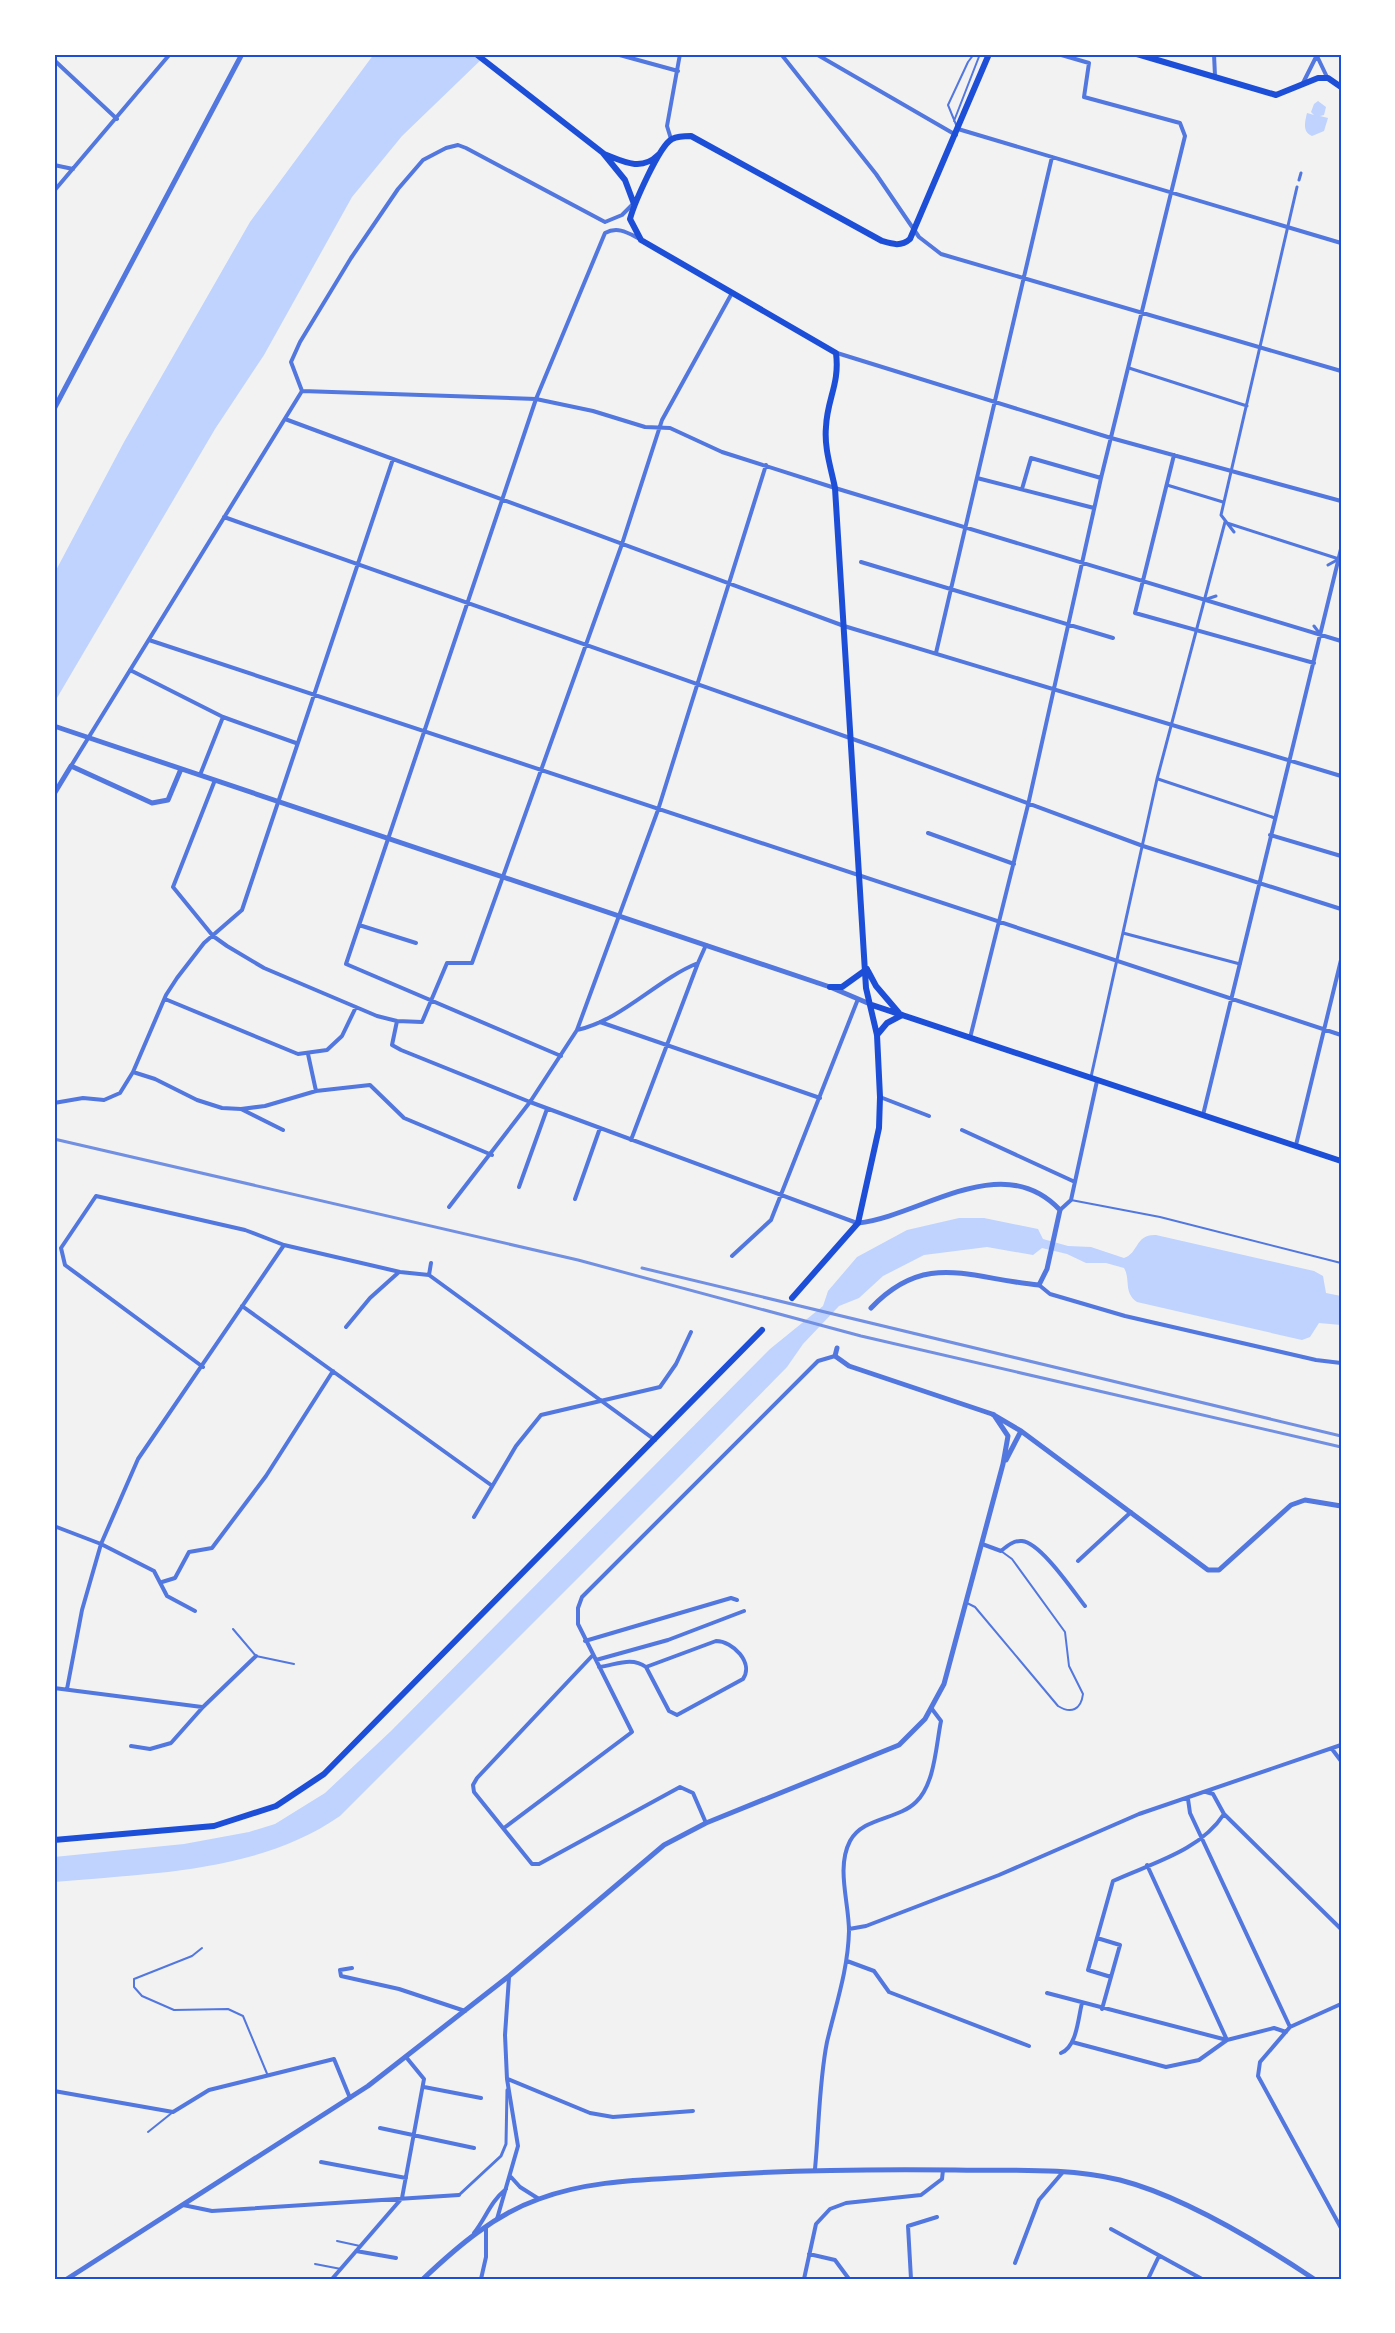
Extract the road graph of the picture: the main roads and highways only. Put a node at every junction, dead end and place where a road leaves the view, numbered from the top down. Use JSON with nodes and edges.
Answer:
{"nodes":[{"id":1,"x":476,"y":54,"type":"edge"},
{"id":2,"x":989,"y":54,"type":"edge"},
{"id":3,"x":1137,"y":54,"type":"edge"},
{"id":4,"x":1341,"y":87,"type":"edge"},
{"id":5,"x":663,"y":150,"type":"junction"},
{"id":6,"x":603,"y":153,"type":"junction"},
{"id":7,"x":634,"y":204,"type":"junction"},
{"id":8,"x":867,"y":969,"type":"junction"},
{"id":9,"x":830,"y":987,"type":"road end"},
{"id":10,"x":872,"y":1005,"type":"junction"},
{"id":11,"x":902,"y":1015,"type":"junction"},
{"id":12,"x":877,"y":1035,"type":"junction"},
{"id":13,"x":1341,"y":1161,"type":"edge"},
{"id":14,"x":792,"y":1298,"type":"dead end"},
{"id":15,"x":762,"y":1330,"type":"dead end"},
{"id":16,"x":54,"y":1840,"type":"edge"}],
"edges":[{"from":1,"to":6,"type":"main road"},
{"from":2,"to":5,"type":"main road"},
{"from":3,"to":4,"type":"main road"},
{"from":5,"to":6,"type":"main road"},
{"from":5,"to":7,"type":"main road"},
{"from":6,"to":7,"type":"main road"},
{"from":7,"to":8,"type":"main road"},
{"from":8,"to":9,"type":"main road"},
{"from":8,"to":10,"type":"main road"},
{"from":8,"to":11,"type":"main road"},
{"from":10,"to":11,"type":"main road"},
{"from":10,"to":12,"type":"main road"},
{"from":11,"to":12,"type":"main road"},
{"from":11,"to":13,"type":"main road"},
{"from":12,"to":14,"type":"main road"},
{"from":15,"to":16,"type":"main road"}]}
